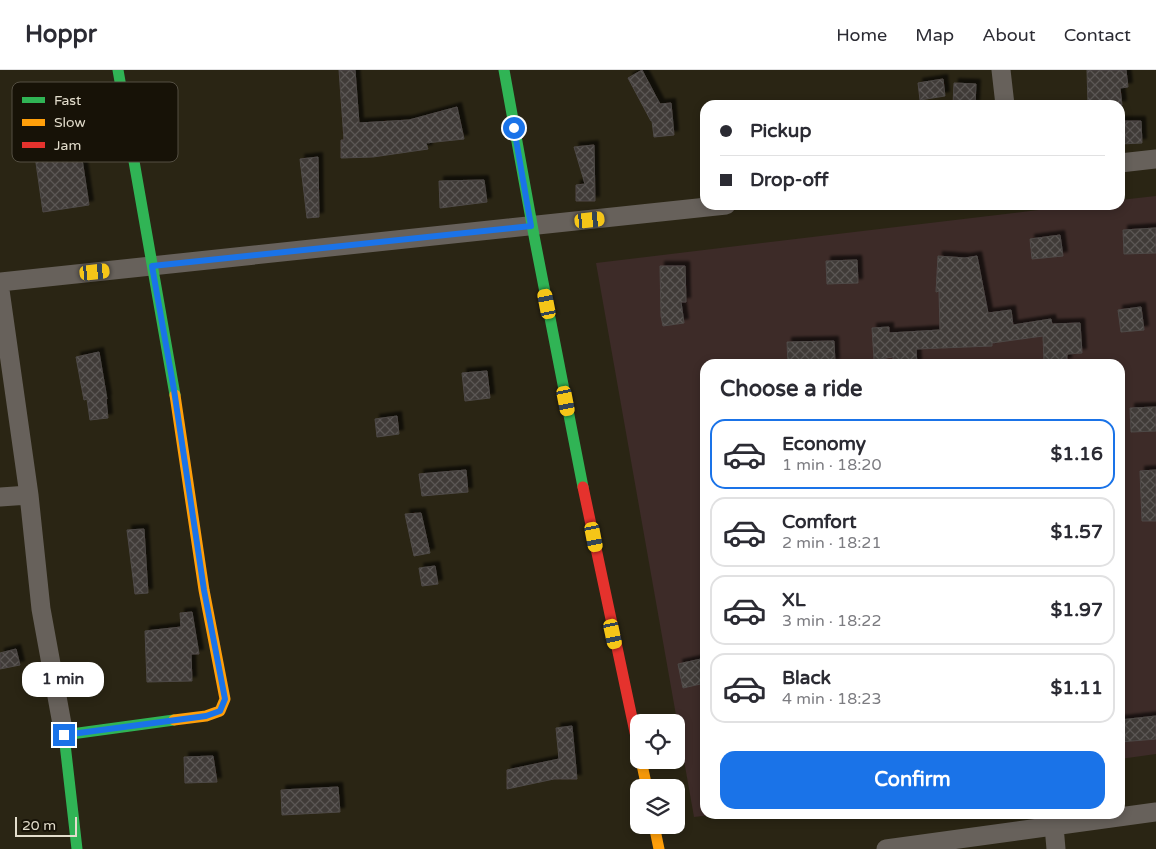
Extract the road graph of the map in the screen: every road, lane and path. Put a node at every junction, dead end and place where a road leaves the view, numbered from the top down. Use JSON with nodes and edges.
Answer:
{"nodes":[{"id":1,"x":504,"y":70,"type":"edge"},
{"id":2,"x":1001,"y":70,"type":"edge"},
{"id":3,"x":1004,"y":100,"type":"edge"},
{"id":4,"x":1156,"y":160,"type":"edge"},
{"id":5,"x":137,"y":162,"type":"edge"},
{"id":6,"x":1125,"y":163,"type":"edge"},
{"id":7,"x":700,"y":208,"type":"edge"},
{"id":8,"x":531,"y":226,"type":"junction"},
{"id":9,"x":152,"y":266,"type":"junction"},
{"id":10,"x":0,"y":282,"type":"edge"},
{"id":11,"x":0,"y":290,"type":"edge"},
{"id":12,"x":29,"y":495,"type":"junction"},
{"id":13,"x":0,"y":497,"type":"edge"},
{"id":14,"x":631,"y":714,"type":"edge"},
{"id":15,"x":64,"y":735,"type":"junction"},
{"id":16,"x":1156,"y":812,"type":"edge"},
{"id":17,"x":1125,"y":816,"type":"edge"},
{"id":18,"x":1105,"y":819,"type":"edge"},
{"id":19,"x":1054,"y":826,"type":"junction"},
{"id":20,"x":656,"y":834,"type":"edge"},
{"id":21,"x":77,"y":849,"type":"edge"},
{"id":22,"x":659,"y":849,"type":"edge"},
{"id":23,"x":894,"y":849,"type":"edge"},
{"id":24,"x":1056,"y":849,"type":"edge"}],
"edges":[{"from":1,"to":8,"type":"street"},
{"from":2,"to":3,"type":"street"},
{"from":4,"to":6,"type":"street"},
{"from":5,"to":9,"type":"street"},
{"from":7,"to":8,"type":"street"},
{"from":8,"to":9,"type":"street"},
{"from":8,"to":14,"type":"street"},
{"from":9,"to":10,"type":"street"},
{"from":9,"to":15,"type":"street"},
{"from":11,"to":12,"type":"street"},
{"from":12,"to":13,"type":"street"},
{"from":12,"to":15,"type":"street"},
{"from":15,"to":21,"type":"street"},
{"from":16,"to":17,"type":"street"},
{"from":18,"to":19,"type":"street"},
{"from":19,"to":23,"type":"street"},
{"from":19,"to":24,"type":"street"},
{"from":20,"to":22,"type":"street"}]}
